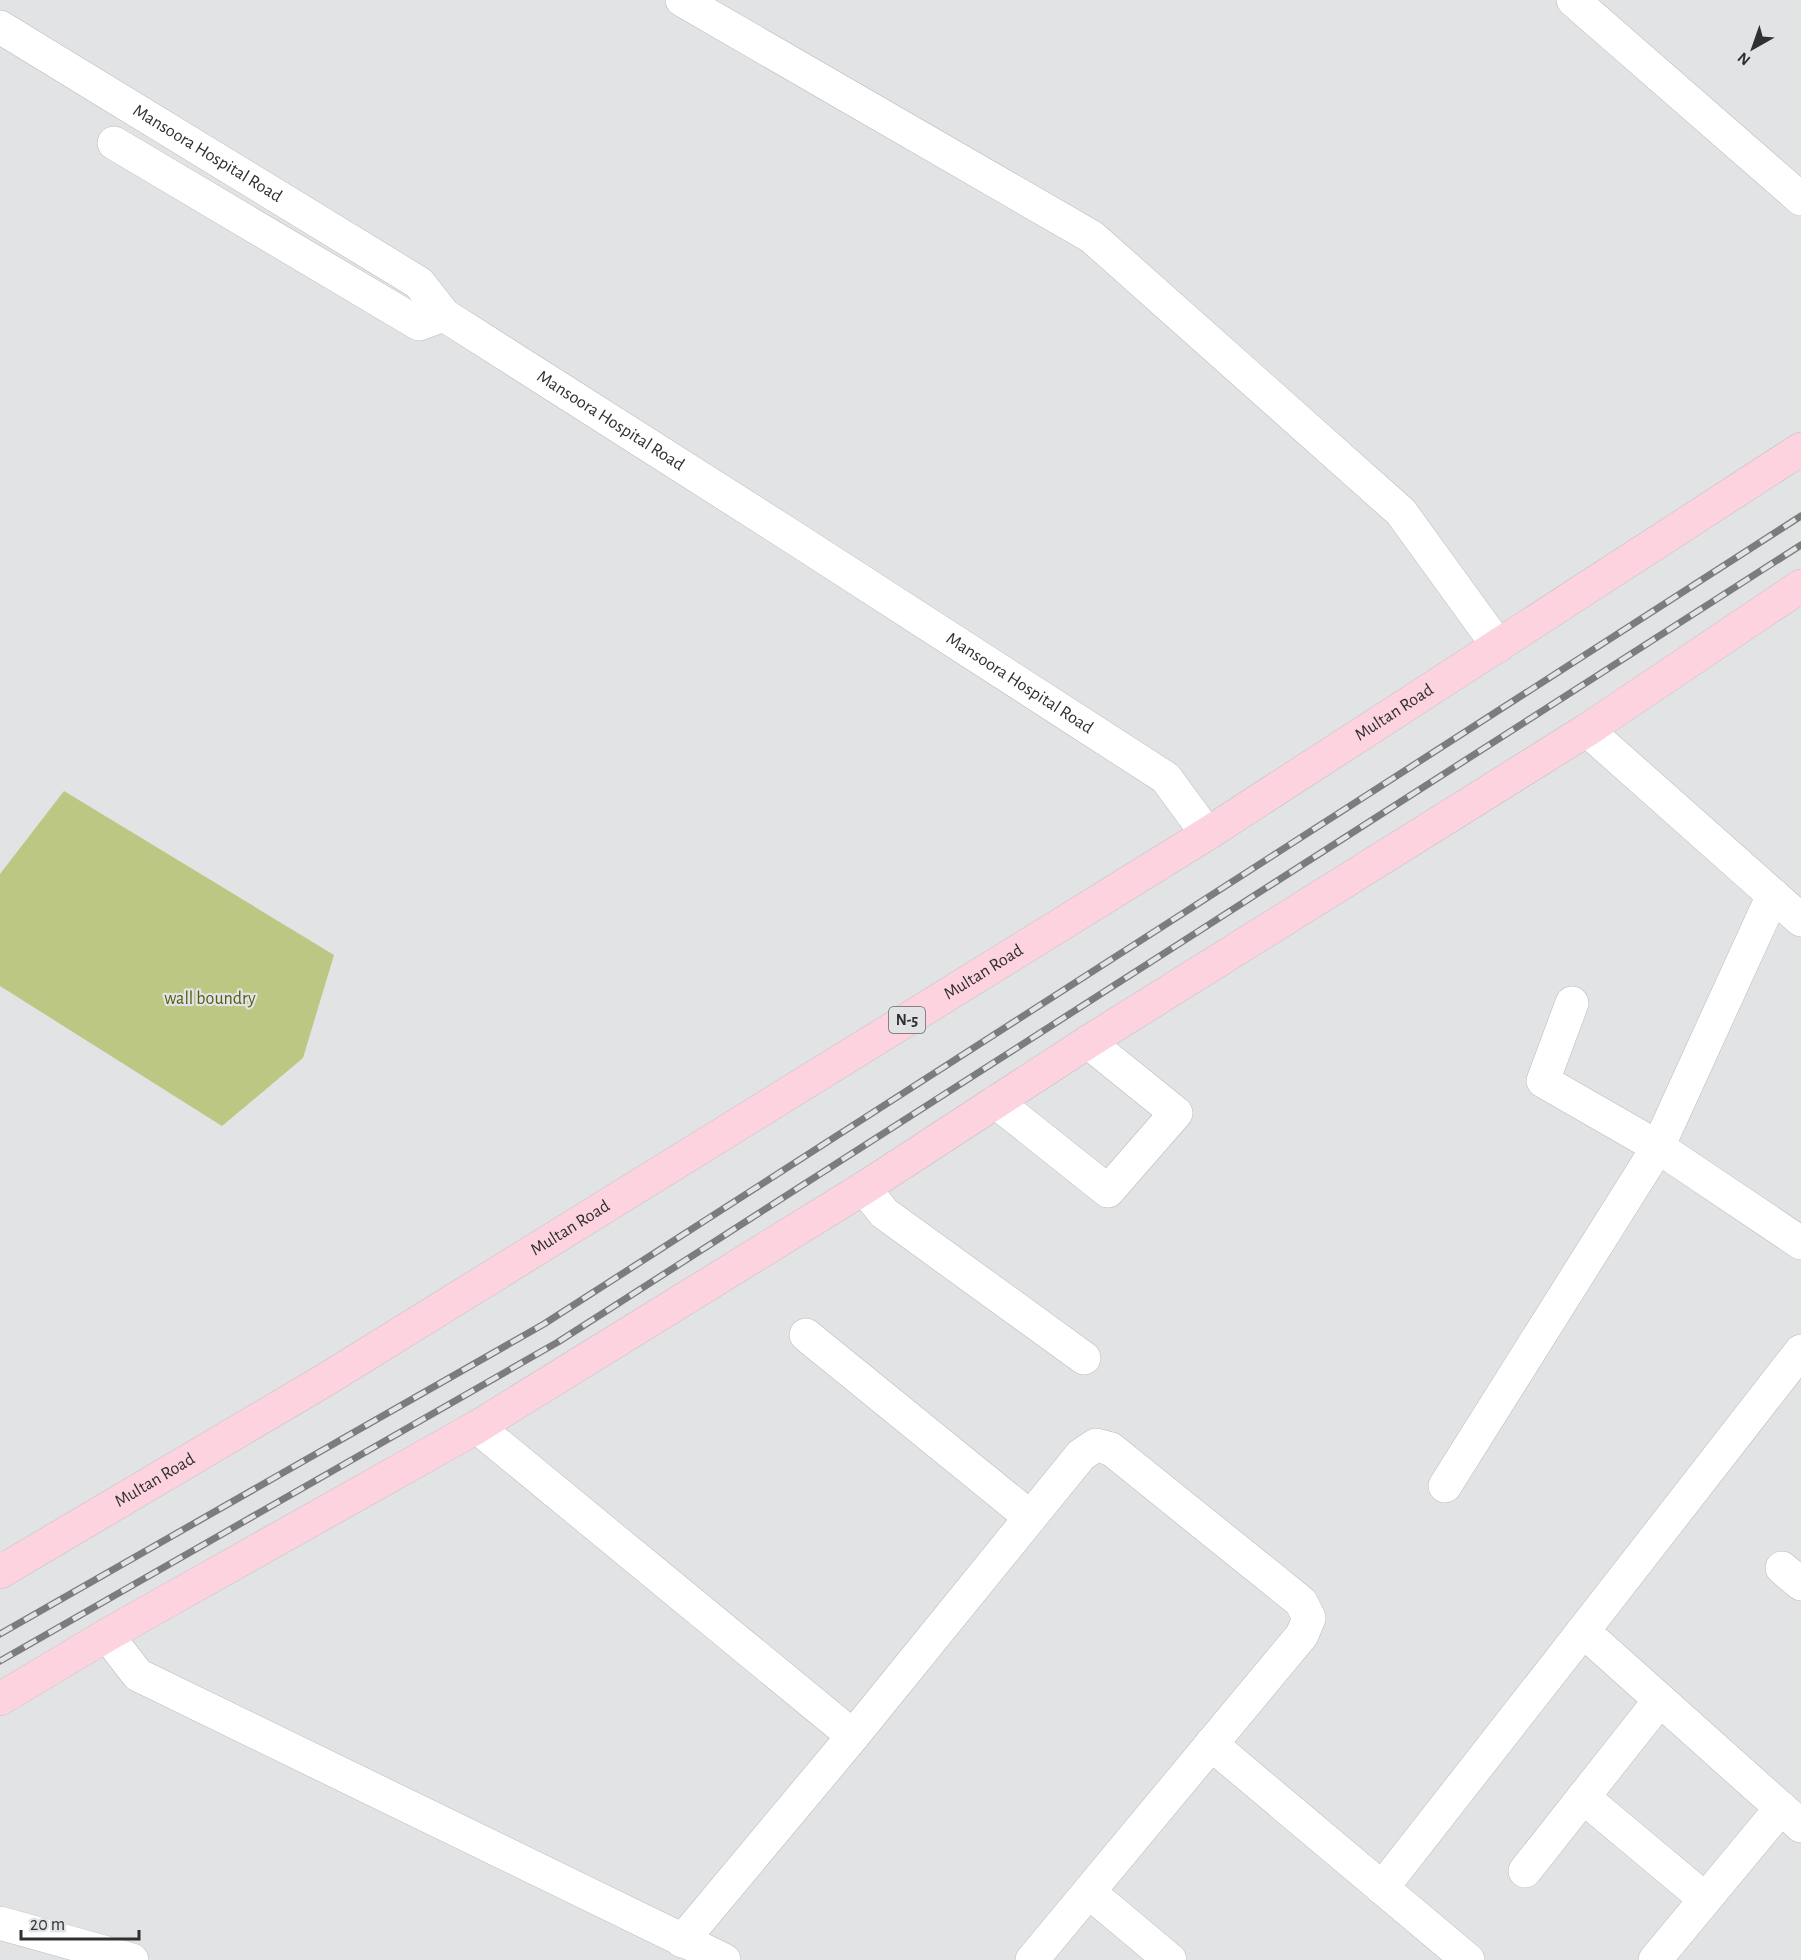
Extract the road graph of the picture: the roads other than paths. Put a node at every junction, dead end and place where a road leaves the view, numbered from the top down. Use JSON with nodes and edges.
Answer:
{"nodes":[{"id":1,"x":682,"y":0,"type":"edge"},
{"id":2,"x":1573,"y":0,"type":"edge"},
{"id":3,"x":0,"y":27,"type":"edge"},
{"id":4,"x":114,"y":143,"type":"dead end"},
{"id":5,"x":1801,"y":199,"type":"edge"},
{"id":6,"x":444,"y":315,"type":"junction"},
{"id":7,"x":1801,"y":449,"type":"edge"},
{"id":8,"x":1801,"y":586,"type":"edge"},
{"id":9,"x":1498,"y":646,"type":"junction"},
{"id":10,"x":1587,"y":730,"type":"junction"},
{"id":11,"x":1207,"y":834,"type":"junction"},
{"id":12,"x":1773,"y":895,"type":"junction"},
{"id":13,"x":1801,"y":920,"type":"edge"},
{"id":14,"x":1572,"y":1003,"type":"dead end"},
{"id":15,"x":1088,"y":1042,"type":"junction"},
{"id":16,"x":996,"y":1102,"type":"junction"},
{"id":17,"x":1659,"y":1147,"type":"junction"},
{"id":18,"x":864,"y":1188,"type":"junction"},
{"id":19,"x":1801,"y":1243,"type":"edge"},
{"id":20,"x":806,"y":1335,"type":"dead end"},
{"id":21,"x":1084,"y":1358,"type":"dead end"},
{"id":22,"x":1795,"y":1371,"type":"edge"},
{"id":23,"x":477,"y":1427,"type":"junction"},
{"id":24,"x":1445,"y":1486,"type":"dead end"},
{"id":25,"x":1030,"y":1517,"type":"junction"},
{"id":26,"x":0,"y":1572,"type":"edge"},
{"id":27,"x":1584,"y":1631,"type":"junction"},
{"id":28,"x":107,"y":1635,"type":"junction"},
{"id":29,"x":0,"y":1699,"type":"edge"},
{"id":30,"x":1660,"y":1700,"type":"junction"},
{"id":31,"x":854,"y":1736,"type":"junction"},
{"id":32,"x":1211,"y":1744,"type":"junction"},
{"id":33,"x":1583,"y":1797,"type":"junction"},
{"id":34,"x":1791,"y":1817,"type":"edge"},
{"id":35,"x":1525,"y":1871,"type":"dead end"},
{"id":36,"x":1382,"y":1888,"type":"junction"},
{"id":37,"x":1089,"y":1892,"type":"junction"},
{"id":38,"x":1705,"y":1899,"type":"junction"},
{"id":39,"x":0,"y":1923,"type":"edge"},
{"id":40,"x":682,"y":1941,"type":"junction"},
{"id":41,"x":1664,"y":1957,"type":"edge"},
{"id":42,"x":132,"y":1960,"type":"edge"},
{"id":43,"x":724,"y":1960,"type":"edge"},
{"id":44,"x":1032,"y":1960,"type":"edge"},
{"id":45,"x":1170,"y":1960,"type":"edge"},
{"id":46,"x":1468,"y":1960,"type":"edge"}],
"edges":[{"from":1,"to":9,"type":"street"},
{"from":2,"to":5,"type":"street"},
{"from":3,"to":6,"type":"street","name":"Mansoora Hospital Road"},
{"from":4,"to":6,"type":"street"},
{"from":6,"to":11,"type":"street","name":"Mansoora Hospital Road"},
{"from":7,"to":9,"type":"main road","name":"Multan Road","number":"N-5"},
{"from":8,"to":10,"type":"main road"},
{"from":9,"to":11,"type":"main road","name":"Multan Road","number":"N-5"},
{"from":10,"to":12,"type":"street"},
{"from":10,"to":15,"type":"main road"},
{"from":11,"to":26,"type":"main road","name":"Multan Road","number":"N-5"},
{"from":12,"to":13,"type":"street"},
{"from":12,"to":17,"type":"street"},
{"from":14,"to":17,"type":"street"},
{"from":15,"to":16,"type":"main road"},
{"from":15,"to":16,"type":"street"},
{"from":16,"to":18,"type":"main road"},
{"from":17,"to":19,"type":"street"},
{"from":17,"to":24,"type":"street"},
{"from":18,"to":21,"type":"street"},
{"from":18,"to":23,"type":"main road"},
{"from":20,"to":25,"type":"street"},
{"from":22,"to":27,"type":"street"},
{"from":23,"to":28,"type":"main road"},
{"from":23,"to":31,"type":"street"},
{"from":25,"to":31,"type":"street"},
{"from":25,"to":32,"type":"street"},
{"from":27,"to":30,"type":"street"},
{"from":27,"to":36,"type":"street"},
{"from":28,"to":29,"type":"main road"},
{"from":28,"to":40,"type":"street"},
{"from":30,"to":33,"type":"street"},
{"from":30,"to":34,"type":"street"},
{"from":31,"to":40,"type":"street"},
{"from":32,"to":36,"type":"street"},
{"from":32,"to":37,"type":"street"},
{"from":33,"to":35,"type":"street"},
{"from":33,"to":38,"type":"street"},
{"from":34,"to":38,"type":"street"},
{"from":36,"to":46,"type":"street"},
{"from":37,"to":44,"type":"street"},
{"from":37,"to":45,"type":"street"},
{"from":38,"to":41,"type":"street"},
{"from":39,"to":42,"type":"street"},
{"from":40,"to":43,"type":"street"}]}
